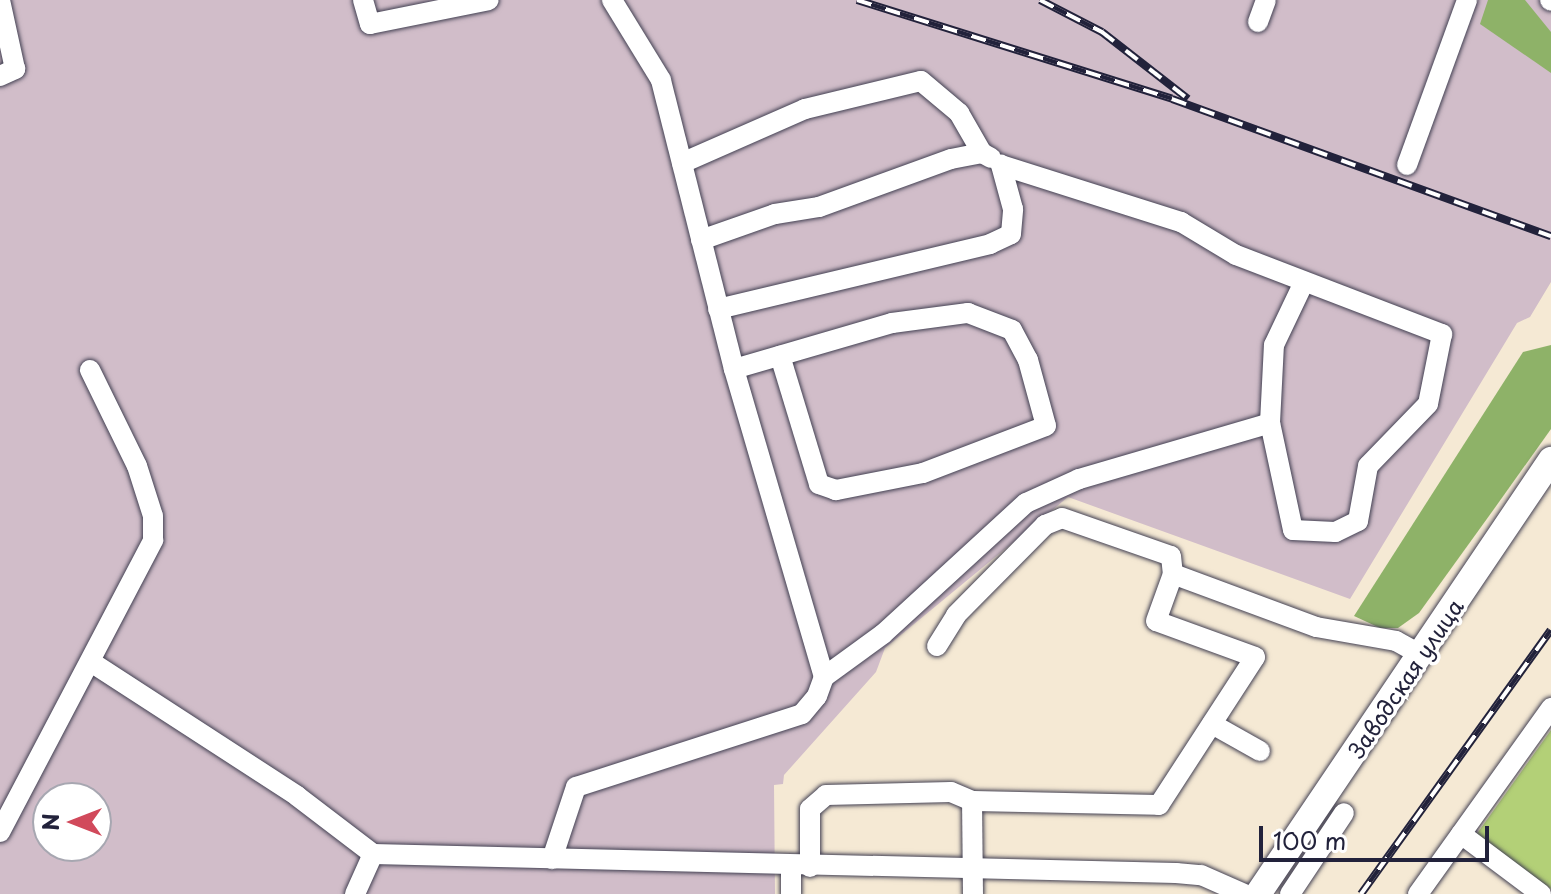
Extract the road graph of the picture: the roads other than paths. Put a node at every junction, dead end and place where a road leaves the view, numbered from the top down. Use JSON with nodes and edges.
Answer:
{"nodes":[{"id":1,"x":0,"y":0,"type":"edge"},
{"id":2,"x":363,"y":0,"type":"edge"},
{"id":3,"x":489,"y":0,"type":"edge"},
{"id":4,"x":612,"y":0,"type":"edge"},
{"id":5,"x":1266,"y":0,"type":"edge"},
{"id":6,"x":1467,"y":0,"type":"edge"},
{"id":7,"x":1258,"y":22,"type":"dead end"},
{"id":8,"x":0,"y":76,"type":"edge"},
{"id":9,"x":982,"y":153,"type":"junction"},
{"id":10,"x":682,"y":163,"type":"junction"},
{"id":11,"x":1001,"y":165,"type":"junction"},
{"id":12,"x":1407,"y":165,"type":"dead end"},
{"id":13,"x":701,"y":240,"type":"junction"},
{"id":14,"x":1304,"y":282,"type":"junction"},
{"id":15,"x":718,"y":309,"type":"junction"},
{"id":16,"x":780,"y":356,"type":"junction"},
{"id":17,"x":734,"y":369,"type":"junction"},
{"id":18,"x":90,"y":370,"type":"dead end"},
{"id":19,"x":1270,"y":423,"type":"junction"},
{"id":20,"x":1551,"y":460,"type":"edge"},
{"id":21,"x":1173,"y":574,"type":"junction"},
{"id":22,"x":937,"y":646,"type":"dead end"},
{"id":23,"x":1421,"y":655,"type":"junction"},
{"id":24,"x":91,"y":662,"type":"junction"},
{"id":25,"x":824,"y":677,"type":"junction"},
{"id":26,"x":1550,"y":713,"type":"edge"},
{"id":27,"x":1212,"y":724,"type":"junction"},
{"id":28,"x":1260,"y":751,"type":"dead end"},
{"id":29,"x":972,"y":801,"type":"junction"},
{"id":30,"x":1344,"y":813,"type":"dead end"},
{"id":31,"x":0,"y":832,"type":"edge"},
{"id":32,"x":1461,"y":834,"type":"junction"},
{"id":33,"x":373,"y":854,"type":"junction"},
{"id":34,"x":552,"y":859,"type":"junction"},
{"id":35,"x":792,"y":867,"type":"junction"},
{"id":36,"x":972,"y":870,"type":"junction"},
{"id":37,"x":355,"y":894,"type":"edge"},
{"id":38,"x":791,"y":894,"type":"edge"},
{"id":39,"x":973,"y":894,"type":"edge"},
{"id":40,"x":1244,"y":894,"type":"edge"},
{"id":41,"x":1258,"y":894,"type":"edge"},
{"id":42,"x":1290,"y":894,"type":"edge"},
{"id":43,"x":1418,"y":894,"type":"edge"},
{"id":44,"x":1541,"y":894,"type":"edge"}],
"edges":[{"from":1,"to":8,"type":"street"},
{"from":2,"to":3,"type":"street"},
{"from":4,"to":10,"type":"street"},
{"from":5,"to":7,"type":"street"},
{"from":6,"to":12,"type":"street"},
{"from":9,"to":10,"type":"street"},
{"from":9,"to":11,"type":"street"},
{"from":9,"to":13,"type":"street"},
{"from":10,"to":13,"type":"street"},
{"from":11,"to":14,"type":"street"},
{"from":11,"to":15,"type":"street"},
{"from":13,"to":15,"type":"street"},
{"from":14,"to":19,"type":"street"},
{"from":14,"to":19,"type":"street"},
{"from":15,"to":17,"type":"street"},
{"from":16,"to":16,"type":"street"},
{"from":16,"to":17,"type":"street"},
{"from":17,"to":25,"type":"street"},
{"from":18,"to":24,"type":"street"},
{"from":19,"to":25,"type":"street"},
{"from":20,"to":23,"type":"main road","name":"Заводская улица"},
{"from":21,"to":22,"type":"street"},
{"from":21,"to":23,"type":"street"},
{"from":21,"to":27,"type":"street"},
{"from":23,"to":41,"type":"main road","name":"Заводская улица"},
{"from":24,"to":31,"type":"street"},
{"from":24,"to":33,"type":"street"},
{"from":25,"to":34,"type":"street"},
{"from":26,"to":32,"type":"street"},
{"from":27,"to":28,"type":"street"},
{"from":27,"to":29,"type":"street"},
{"from":29,"to":35,"type":"street"},
{"from":29,"to":36,"type":"street"},
{"from":30,"to":42,"type":"street"},
{"from":32,"to":43,"type":"street"},
{"from":32,"to":44,"type":"street"},
{"from":33,"to":34,"type":"street"},
{"from":33,"to":37,"type":"street"},
{"from":34,"to":35,"type":"street"},
{"from":35,"to":36,"type":"street"},
{"from":35,"to":38,"type":"street"},
{"from":36,"to":39,"type":"street"},
{"from":36,"to":40,"type":"street"}]}
